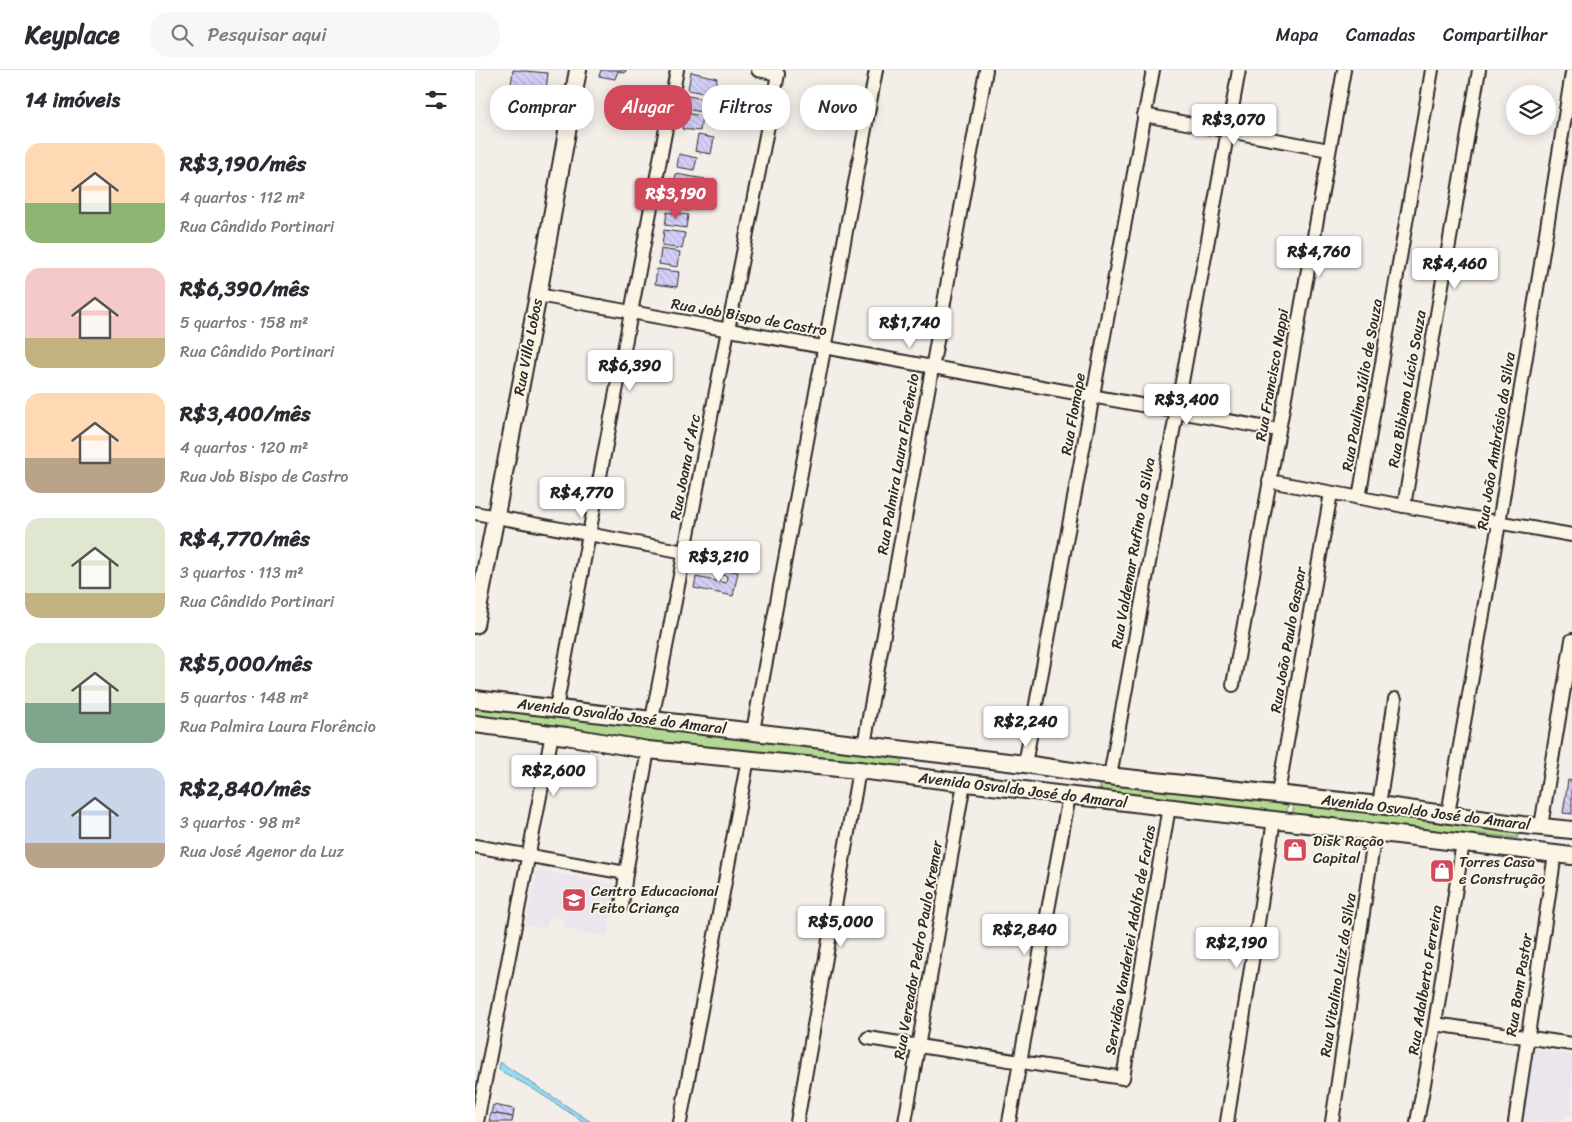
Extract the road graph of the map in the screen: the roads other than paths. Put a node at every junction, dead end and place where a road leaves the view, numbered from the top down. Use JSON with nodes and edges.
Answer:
{"nodes":[{"id":1,"x":578,"y":70,"type":"edge"},
{"id":2,"x":677,"y":70,"type":"edge"},
{"id":3,"x":758,"y":70,"type":"edge"},
{"id":4,"x":876,"y":70,"type":"edge"},
{"id":5,"x":986,"y":70,"type":"edge"},
{"id":6,"x":1153,"y":70,"type":"edge"},
{"id":7,"x":1239,"y":70,"type":"edge"},
{"id":8,"x":1344,"y":70,"type":"edge"},
{"id":9,"x":1432,"y":70,"type":"edge"},
{"id":10,"x":1479,"y":70,"type":"edge"},
{"id":11,"x":1572,"y":73,"type":"edge"},
{"id":12,"x":1569,"y":109,"type":"edge"},
{"id":13,"x":1144,"y":115,"type":"junction"},
{"id":14,"x":1227,"y":130,"type":"junction"},
{"id":15,"x":1329,"y":150,"type":"junction"},
{"id":16,"x":538,"y":295,"type":"junction"},
{"id":17,"x":631,"y":312,"type":"junction"},
{"id":18,"x":728,"y":330,"type":"junction"},
{"id":19,"x":825,"y":347,"type":"junction"},
{"id":20,"x":932,"y":367,"type":"junction"},
{"id":21,"x":1093,"y":396,"type":"junction"},
{"id":22,"x":1175,"y":411,"type":"junction"},
{"id":23,"x":1278,"y":430,"type":"junction"},
{"id":24,"x":1269,"y":481,"type":"junction"},
{"id":25,"x":1331,"y":493,"type":"junction"},
{"id":26,"x":1359,"y":498,"type":"junction"},
{"id":27,"x":1403,"y":506,"type":"junction"},
{"id":28,"x":475,"y":513,"type":"edge"},
{"id":29,"x":495,"y":516,"type":"junction"},
{"id":30,"x":1499,"y":522,"type":"junction"},
{"id":31,"x":589,"y":534,"type":"junction"},
{"id":32,"x":1572,"y":535,"type":"edge"},
{"id":33,"x":685,"y":552,"type":"junction"},
{"id":34,"x":475,"y":624,"type":"edge"},
{"id":35,"x":1572,"y":640,"type":"edge"},
{"id":36,"x":1233,"y":685,"type":"dead end"},
{"id":37,"x":475,"y":699,"type":"edge"},
{"id":38,"x":1395,"y":699,"type":"dead end"},
{"id":39,"x":556,"y":708,"type":"junction"},
{"id":40,"x":652,"y":719,"type":"junction"},
{"id":41,"x":475,"y":724,"type":"edge"},
{"id":42,"x":753,"y":731,"type":"junction"},
{"id":43,"x":552,"y":734,"type":"junction"},
{"id":44,"x":863,"y":745,"type":"junction"},
{"id":45,"x":648,"y":750,"type":"junction"},
{"id":46,"x":925,"y":752,"type":"junction"},
{"id":47,"x":748,"y":759,"type":"junction"},
{"id":48,"x":1025,"y":764,"type":"junction"},
{"id":49,"x":859,"y":770,"type":"junction"},
{"id":50,"x":1110,"y":776,"type":"junction"},
{"id":51,"x":917,"y":777,"type":"junction"},
{"id":52,"x":964,"y":783,"type":"junction"},
{"id":53,"x":1278,"y":793,"type":"junction"},
{"id":54,"x":1069,"y":796,"type":"junction"},
{"id":55,"x":1379,"y":805,"type":"junction"},
{"id":56,"x":1169,"y":807,"type":"junction"},
{"id":57,"x":1448,"y":814,"type":"junction"},
{"id":58,"x":1274,"y":820,"type":"junction"},
{"id":59,"x":1541,"y":826,"type":"junction"},
{"id":60,"x":1572,"y":830,"type":"edge"},
{"id":61,"x":1375,"y":832,"type":"junction"},
{"id":62,"x":1463,"y":842,"type":"junction"},
{"id":63,"x":475,"y":846,"type":"edge"},
{"id":64,"x":1555,"y":854,"type":"junction"},
{"id":65,"x":528,"y":856,"type":"junction"},
{"id":66,"x":1572,"y":856,"type":"edge"},
{"id":67,"x":626,"y":873,"type":"junction"},
{"id":68,"x":622,"y":905,"type":"dead end"},
{"id":69,"x":1435,"y":1024,"type":"junction"},
{"id":70,"x":868,"y":1038,"type":"dead end"},
{"id":71,"x":1527,"y":1038,"type":"junction"},
{"id":72,"x":1572,"y":1044,"type":"edge"},
{"id":73,"x":918,"y":1046,"type":"junction"},
{"id":74,"x":1020,"y":1062,"type":"junction"},
{"id":75,"x":477,"y":1122,"type":"edge"},
{"id":76,"x":680,"y":1122,"type":"edge"},
{"id":77,"x":797,"y":1122,"type":"edge"},
{"id":78,"x":905,"y":1122,"type":"edge"},
{"id":79,"x":1009,"y":1122,"type":"edge"},
{"id":80,"x":1227,"y":1122,"type":"edge"},
{"id":81,"x":1332,"y":1122,"type":"edge"},
{"id":82,"x":1417,"y":1122,"type":"edge"},
{"id":83,"x":1515,"y":1122,"type":"edge"}],
"edges":[{"from":1,"to":16,"type":"main road","name":"Rua Villa Lobos"},
{"from":2,"to":17,"type":"street"},
{"from":3,"to":18,"type":"street","name":"Rua Joana d'Arc"},
{"from":4,"to":19,"type":"street"},
{"from":5,"to":20,"type":"street","name":"Rua Palmira Laura Florêncio"},
{"from":6,"to":13,"type":"street","name":"Rua Flomape"},
{"from":7,"to":14,"type":"street","name":"Rua Valdemar Rufino da Silva"},
{"from":8,"to":15,"type":"street","name":"Rua Francisco Nappi"},
{"from":9,"to":26,"type":"street","name":"Rua Paulino Júlio de Souza"},
{"from":10,"to":27,"type":"street","name":"Rua Bibiano Lúcio Souza"},
{"from":11,"to":12,"type":"street","name":"Rua João Ambrósio da Silva"},
{"from":12,"to":30,"type":"street","name":"Rua João Ambrósio da Silva"},
{"from":13,"to":14,"type":"street"},
{"from":13,"to":21,"type":"street","name":"Rua Flomape"},
{"from":14,"to":15,"type":"street"},
{"from":14,"to":22,"type":"street","name":"Rua Valdemar Rufino da Silva"},
{"from":15,"to":23,"type":"street","name":"Rua Francisco Nappi"},
{"from":16,"to":17,"type":"street","name":"Rua Job Bispo de Castro"},
{"from":16,"to":29,"type":"main road","name":"Rua Villa Lobos"},
{"from":17,"to":18,"type":"street","name":"Rua Job Bispo de Castro"},
{"from":17,"to":31,"type":"street"},
{"from":18,"to":19,"type":"street","name":"Rua Job Bispo de Castro"},
{"from":18,"to":33,"type":"street","name":"Rua Joana d'Arc"},
{"from":19,"to":20,"type":"street","name":"Rua Job Bispo de Castro"},
{"from":19,"to":42,"type":"street"},
{"from":20,"to":21,"type":"street","name":"Rua Job Bispo de Castro"},
{"from":20,"to":44,"type":"street","name":"Rua Palmira Laura Florêncio"},
{"from":21,"to":22,"type":"street","name":"Rua Job Bispo de Castro"},
{"from":21,"to":48,"type":"street","name":"Rua Flomape"},
{"from":22,"to":23,"type":"street","name":"Rua Job Bispo de Castro"},
{"from":22,"to":50,"type":"street","name":"Rua Valdemar Rufino da Silva"},
{"from":23,"to":24,"type":"street","name":"Rua Francisco Nappi"},
{"from":24,"to":25,"type":"street"},
{"from":24,"to":36,"type":"street","name":"Rua Francisco Nappi"},
{"from":25,"to":26,"type":"street"},
{"from":25,"to":53,"type":"street","name":"Rua João Paulo Gaspar"},
{"from":26,"to":27,"type":"street"},
{"from":27,"to":30,"type":"street"},
{"from":28,"to":29,"type":"street"},
{"from":29,"to":31,"type":"street"},
{"from":29,"to":34,"type":"main road","name":"Rua Villa Lobos"},
{"from":30,"to":32,"type":"street"},
{"from":30,"to":57,"type":"street","name":"Rua João Ambrósio da Silva"},
{"from":31,"to":33,"type":"street"},
{"from":31,"to":39,"type":"street"},
{"from":33,"to":40,"type":"street","name":"Rua Joana d'Arc"},
{"from":35,"to":59,"type":"street"},
{"from":37,"to":39,"type":"main road","name":"Avenida Osvaldo José do Amaral"},
{"from":38,"to":55,"type":"street"},
{"from":39,"to":40,"type":"main road","name":"Avenida Osvaldo José do Amaral"},
{"from":40,"to":42,"type":"main road","name":"Avenida Osvaldo José do Amaral"},
{"from":41,"to":43,"type":"main road","name":"Avenida Osvaldo José do Amaral"},
{"from":42,"to":44,"type":"main road","name":"Avenida Osvaldo José do Amaral"},
{"from":43,"to":45,"type":"main road","name":"Avenida Osvaldo José do Amaral"},
{"from":43,"to":65,"type":"street"},
{"from":44,"to":46,"type":"main road","name":"Avenida Osvaldo José do Amaral"},
{"from":45,"to":47,"type":"main road","name":"Avenida Osvaldo José do Amaral"},
{"from":45,"to":67,"type":"street"},
{"from":46,"to":48,"type":"main road","name":"Avenida Osvaldo José do Amaral"},
{"from":46,"to":51,"type":"main road"},
{"from":47,"to":49,"type":"main road","name":"Avenida Osvaldo José do Amaral"},
{"from":47,"to":76,"type":"street"},
{"from":48,"to":50,"type":"main road","name":"Avenida Osvaldo José do Amaral"},
{"from":49,"to":51,"type":"main road","name":"Avenida Osvaldo José do Amaral"},
{"from":49,"to":77,"type":"street"},
{"from":50,"to":53,"type":"main road","name":"Avenida Osvaldo José do Amaral"},
{"from":51,"to":52,"type":"main road","name":"Avenida Osvaldo José do Amaral"},
{"from":52,"to":54,"type":"main road","name":"Avenida Osvaldo José do Amaral"},
{"from":52,"to":73,"type":"street","name":"Rua Vereador Pedro Paulo Kremer"},
{"from":53,"to":55,"type":"main road","name":"Avenida Osvaldo José do Amaral"},
{"from":54,"to":56,"type":"main road","name":"Avenida Osvaldo José do Amaral"},
{"from":54,"to":74,"type":"street"},
{"from":55,"to":57,"type":"main road","name":"Avenida Osvaldo José do Amaral"},
{"from":56,"to":58,"type":"main road","name":"Avenida Osvaldo José do Amaral"},
{"from":56,"to":74,"type":"street","name":"Servidão Vanderiei Adolfo de Farias"},
{"from":57,"to":59,"type":"main road","name":"Avenida Osvaldo José do Amaral"},
{"from":58,"to":61,"type":"main road","name":"Avenida Osvaldo José do Amaral"},
{"from":58,"to":80,"type":"street"},
{"from":59,"to":60,"type":"main road","name":"Avenida Osvaldo José do Amaral"},
{"from":59,"to":62,"type":"main road"},
{"from":61,"to":62,"type":"main road","name":"Avenida Osvaldo José do Amaral"},
{"from":61,"to":81,"type":"street","name":"Rua Vitalino Luiz da Silva"},
{"from":62,"to":64,"type":"main road","name":"Avenida Osvaldo José do Amaral"},
{"from":62,"to":69,"type":"street","name":"Rua Adalberto Ferreira"},
{"from":63,"to":65,"type":"street"},
{"from":64,"to":66,"type":"main road","name":"Avenida Osvaldo José do Amaral"},
{"from":64,"to":71,"type":"street","name":"Rua Bom Pastor"},
{"from":65,"to":67,"type":"street"},
{"from":65,"to":75,"type":"street"},
{"from":67,"to":68,"type":"street"},
{"from":69,"to":71,"type":"street"},
{"from":69,"to":82,"type":"street","name":"Rua Adalberto Ferreira"},
{"from":70,"to":73,"type":"street"},
{"from":71,"to":72,"type":"street"},
{"from":71,"to":83,"type":"street","name":"Rua Bom Pastor"},
{"from":73,"to":74,"type":"street"},
{"from":73,"to":78,"type":"street","name":"Rua Vereador Pedro Paulo Kremer"},
{"from":74,"to":79,"type":"street"}]}
